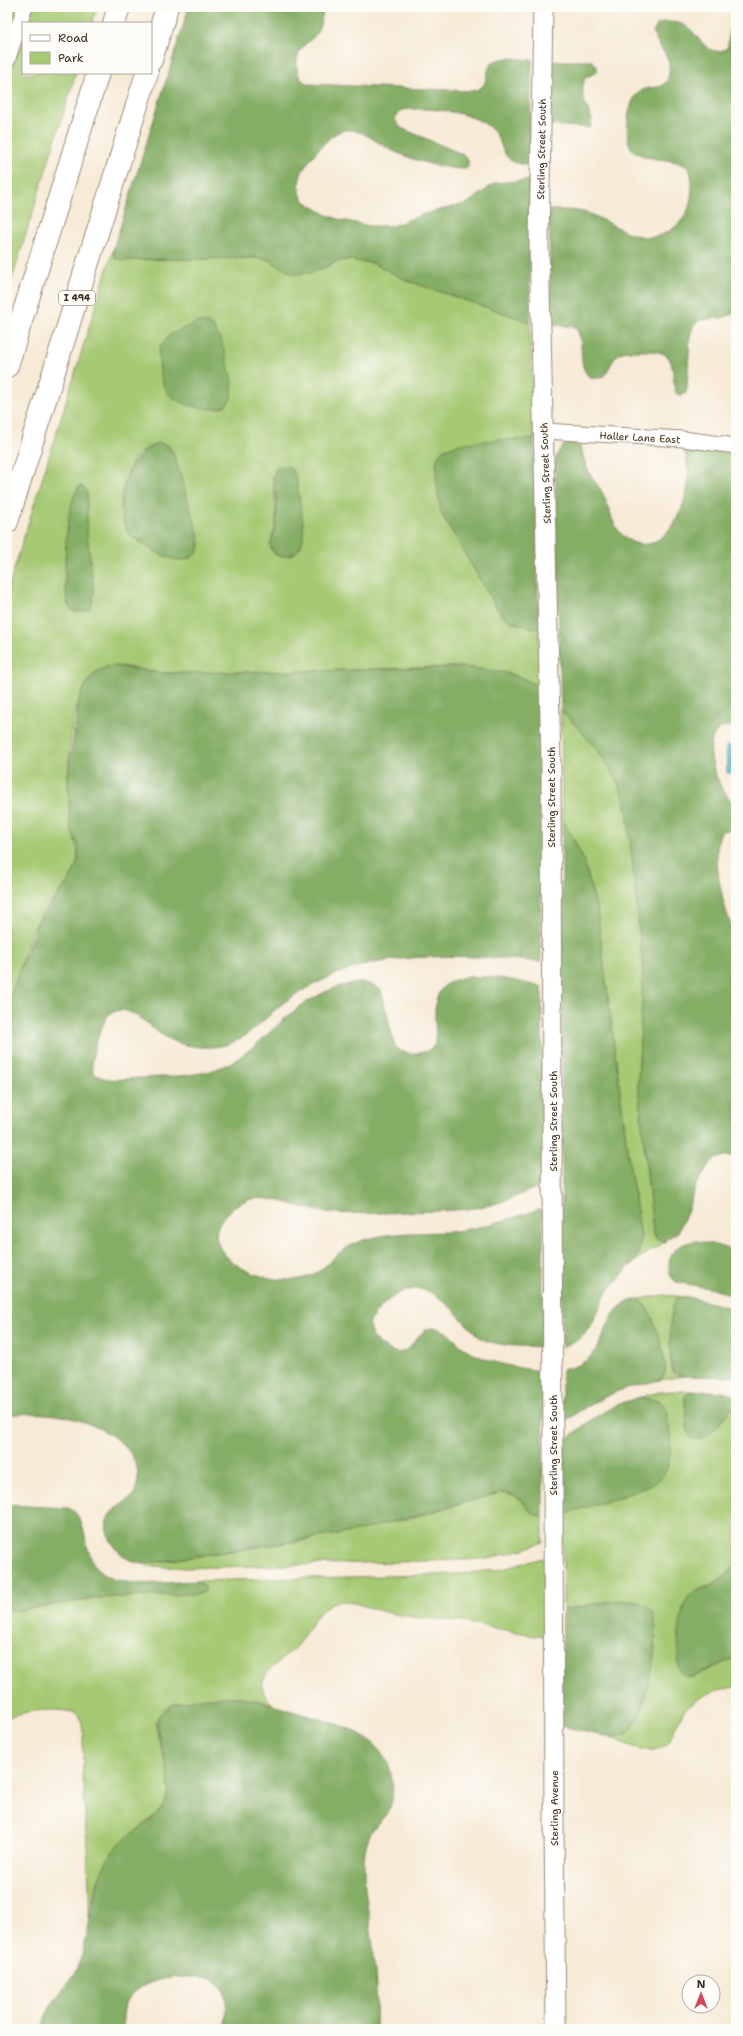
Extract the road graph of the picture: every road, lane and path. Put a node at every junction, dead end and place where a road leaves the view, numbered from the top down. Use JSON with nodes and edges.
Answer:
{"nodes":[{"id":1,"x":25,"y":7,"type":"edge"},
{"id":2,"x":119,"y":7,"type":"edge"},
{"id":3,"x":168,"y":7,"type":"edge"},
{"id":4,"x":543,"y":7,"type":"edge"},
{"id":5,"x":114,"y":22,"type":"edge"},
{"id":6,"x":152,"y":57,"type":"edge"},
{"id":7,"x":7,"y":61,"type":"edge"},
{"id":8,"x":98,"y":74,"type":"edge"},
{"id":9,"x":147,"y":74,"type":"edge"},
{"id":10,"x":7,"y":366,"type":"edge"},
{"id":11,"x":544,"y":431,"type":"junction"},
{"id":12,"x":736,"y":446,"type":"edge"},
{"id":13,"x":7,"y":522,"type":"edge"},
{"id":14,"x":554,"y":1588,"type":"joint"},
{"id":15,"x":556,"y":2029,"type":"edge"}],
"edges":[{"from":1,"to":7,"type":"street"},
{"from":2,"to":5,"type":"highway"},
{"from":3,"to":6,"type":"highway"},
{"from":4,"to":11,"type":"street","name":"Sterling Street South"},
{"from":8,"to":10,"type":"highway"},
{"from":9,"to":13,"type":"highway","number":"I 494"},
{"from":11,"to":12,"type":"street","name":"Haller Lane East"},
{"from":11,"to":14,"type":"street","name":"Sterling Street South"},
{"from":14,"to":15,"type":"street","name":"Sterling Avenue"}]}
